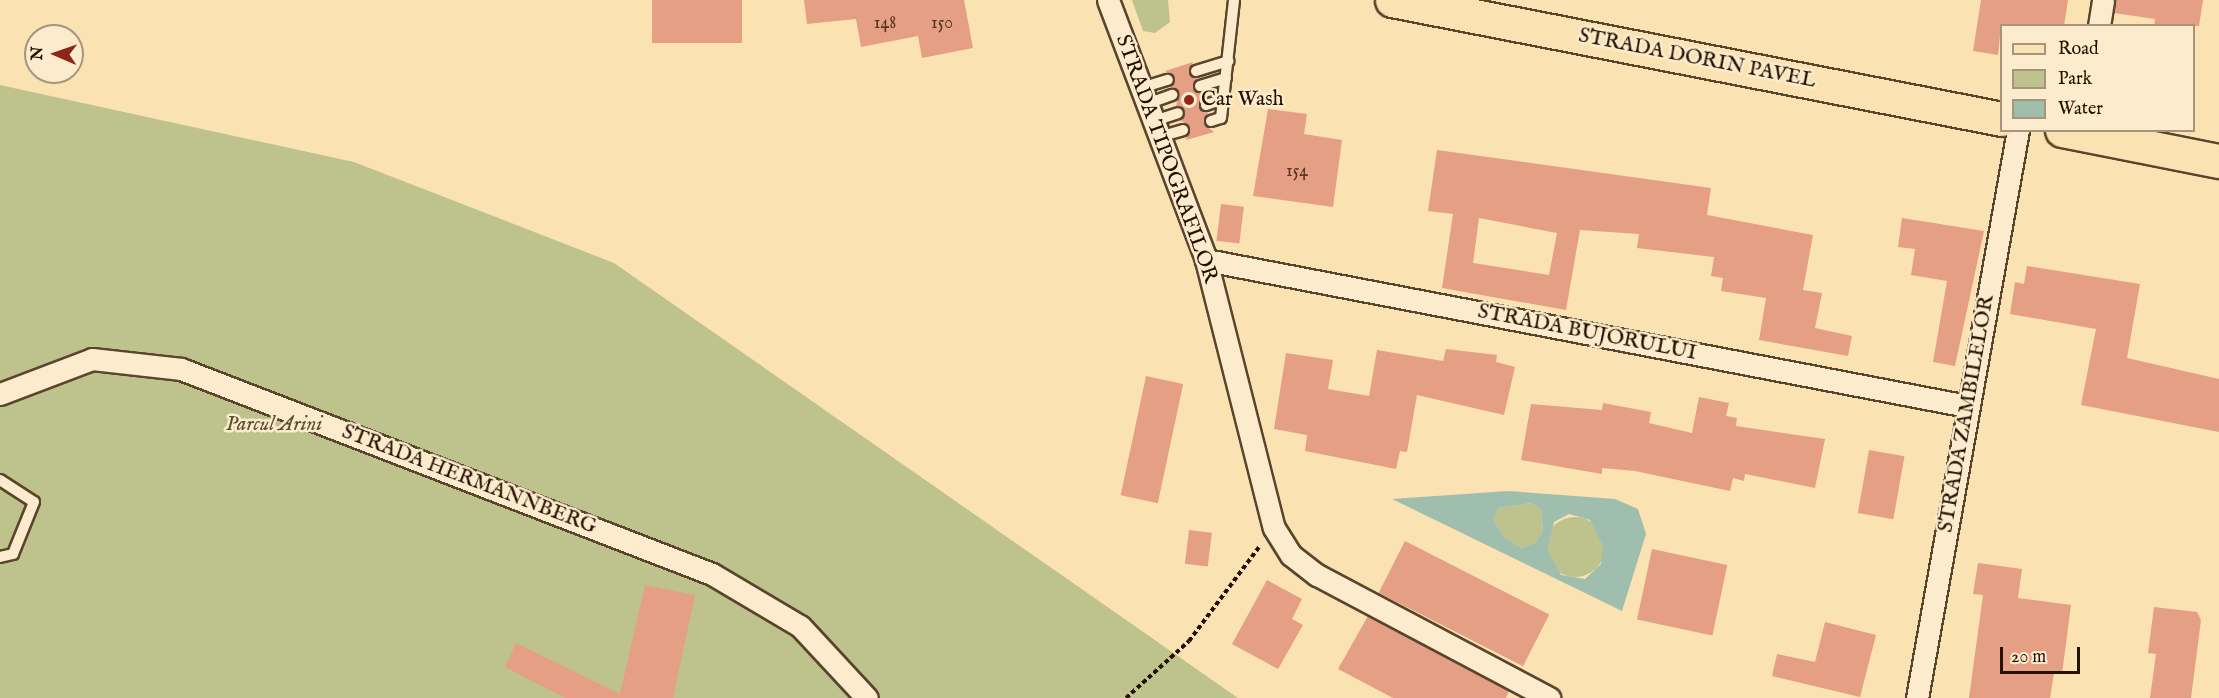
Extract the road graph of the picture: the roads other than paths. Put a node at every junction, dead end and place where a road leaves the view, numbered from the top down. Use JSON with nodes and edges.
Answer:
{"nodes":[{"id":1,"x":1108,"y":0,"type":"edge"},
{"id":2,"x":1234,"y":0,"type":"edge"},
{"id":3,"x":1392,"y":0,"type":"edge"},
{"id":4,"x":2103,"y":0,"type":"edge"},
{"id":5,"x":2099,"y":24,"type":"edge"},
{"id":6,"x":1228,"y":61,"type":"junction"},
{"id":7,"x":1196,"y":71,"type":"dead end"},
{"id":8,"x":1226,"y":78,"type":"junction"},
{"id":9,"x":1168,"y":80,"type":"dead end"},
{"id":10,"x":1200,"y":86,"type":"dead end"},
{"id":11,"x":1172,"y":95,"type":"dead end"},
{"id":12,"x":1223,"y":99,"type":"junction"},
{"id":13,"x":1206,"y":105,"type":"dead end"},
{"id":14,"x":1150,"y":112,"type":"junction"},
{"id":15,"x":1178,"y":113,"type":"dead end"},
{"id":16,"x":2000,"y":119,"type":"edge"},
{"id":17,"x":1211,"y":121,"type":"dead end"},
{"id":18,"x":1183,"y":130,"type":"dead end"},
{"id":19,"x":2018,"y":132,"type":"edge"},
{"id":20,"x":2074,"y":132,"type":"edge"},
{"id":21,"x":2219,"y":161,"type":"edge"},
{"id":22,"x":1206,"y":260,"type":"junction"},
{"id":23,"x":0,"y":394,"type":"edge"},
{"id":24,"x":1967,"y":406,"type":"junction"},
{"id":25,"x":0,"y":480,"type":"edge"},
{"id":26,"x":0,"y":557,"type":"edge"},
{"id":27,"x":867,"y":698,"type":"edge"},
{"id":28,"x":1549,"y":698,"type":"edge"},
{"id":29,"x":1917,"y":698,"type":"edge"}],
"edges":[{"from":1,"to":14,"type":"street","name":"STRADA TIPOGRAFILOR"},
{"from":2,"to":6,"type":"lane"},
{"from":3,"to":16,"type":"main road","name":"STRADA DORIN PAVEL"},
{"from":4,"to":5,"type":"street"},
{"from":6,"to":7,"type":"lane"},
{"from":6,"to":8,"type":"lane"},
{"from":8,"to":10,"type":"lane"},
{"from":8,"to":12,"type":"lane"},
{"from":9,"to":14,"type":"lane"},
{"from":11,"to":14,"type":"lane"},
{"from":12,"to":13,"type":"lane"},
{"from":12,"to":17,"type":"lane"},
{"from":14,"to":15,"type":"lane"},
{"from":14,"to":18,"type":"lane"},
{"from":14,"to":22,"type":"street","name":"STRADA TIPOGRAFILOR"},
{"from":19,"to":24,"type":"street","name":"STRADA ZAMBILELOR"},
{"from":20,"to":21,"type":"main road"},
{"from":22,"to":24,"type":"street","name":"STRADA BUJORULUI"},
{"from":22,"to":28,"type":"street","name":"STRADA TIPOGRAFILOR"},
{"from":23,"to":27,"type":"street","name":"STRADA HERMANNBERG"},
{"from":24,"to":29,"type":"street","name":"STRADA ZAMBILELOR"},
{"from":25,"to":26,"type":"lane"}]}
